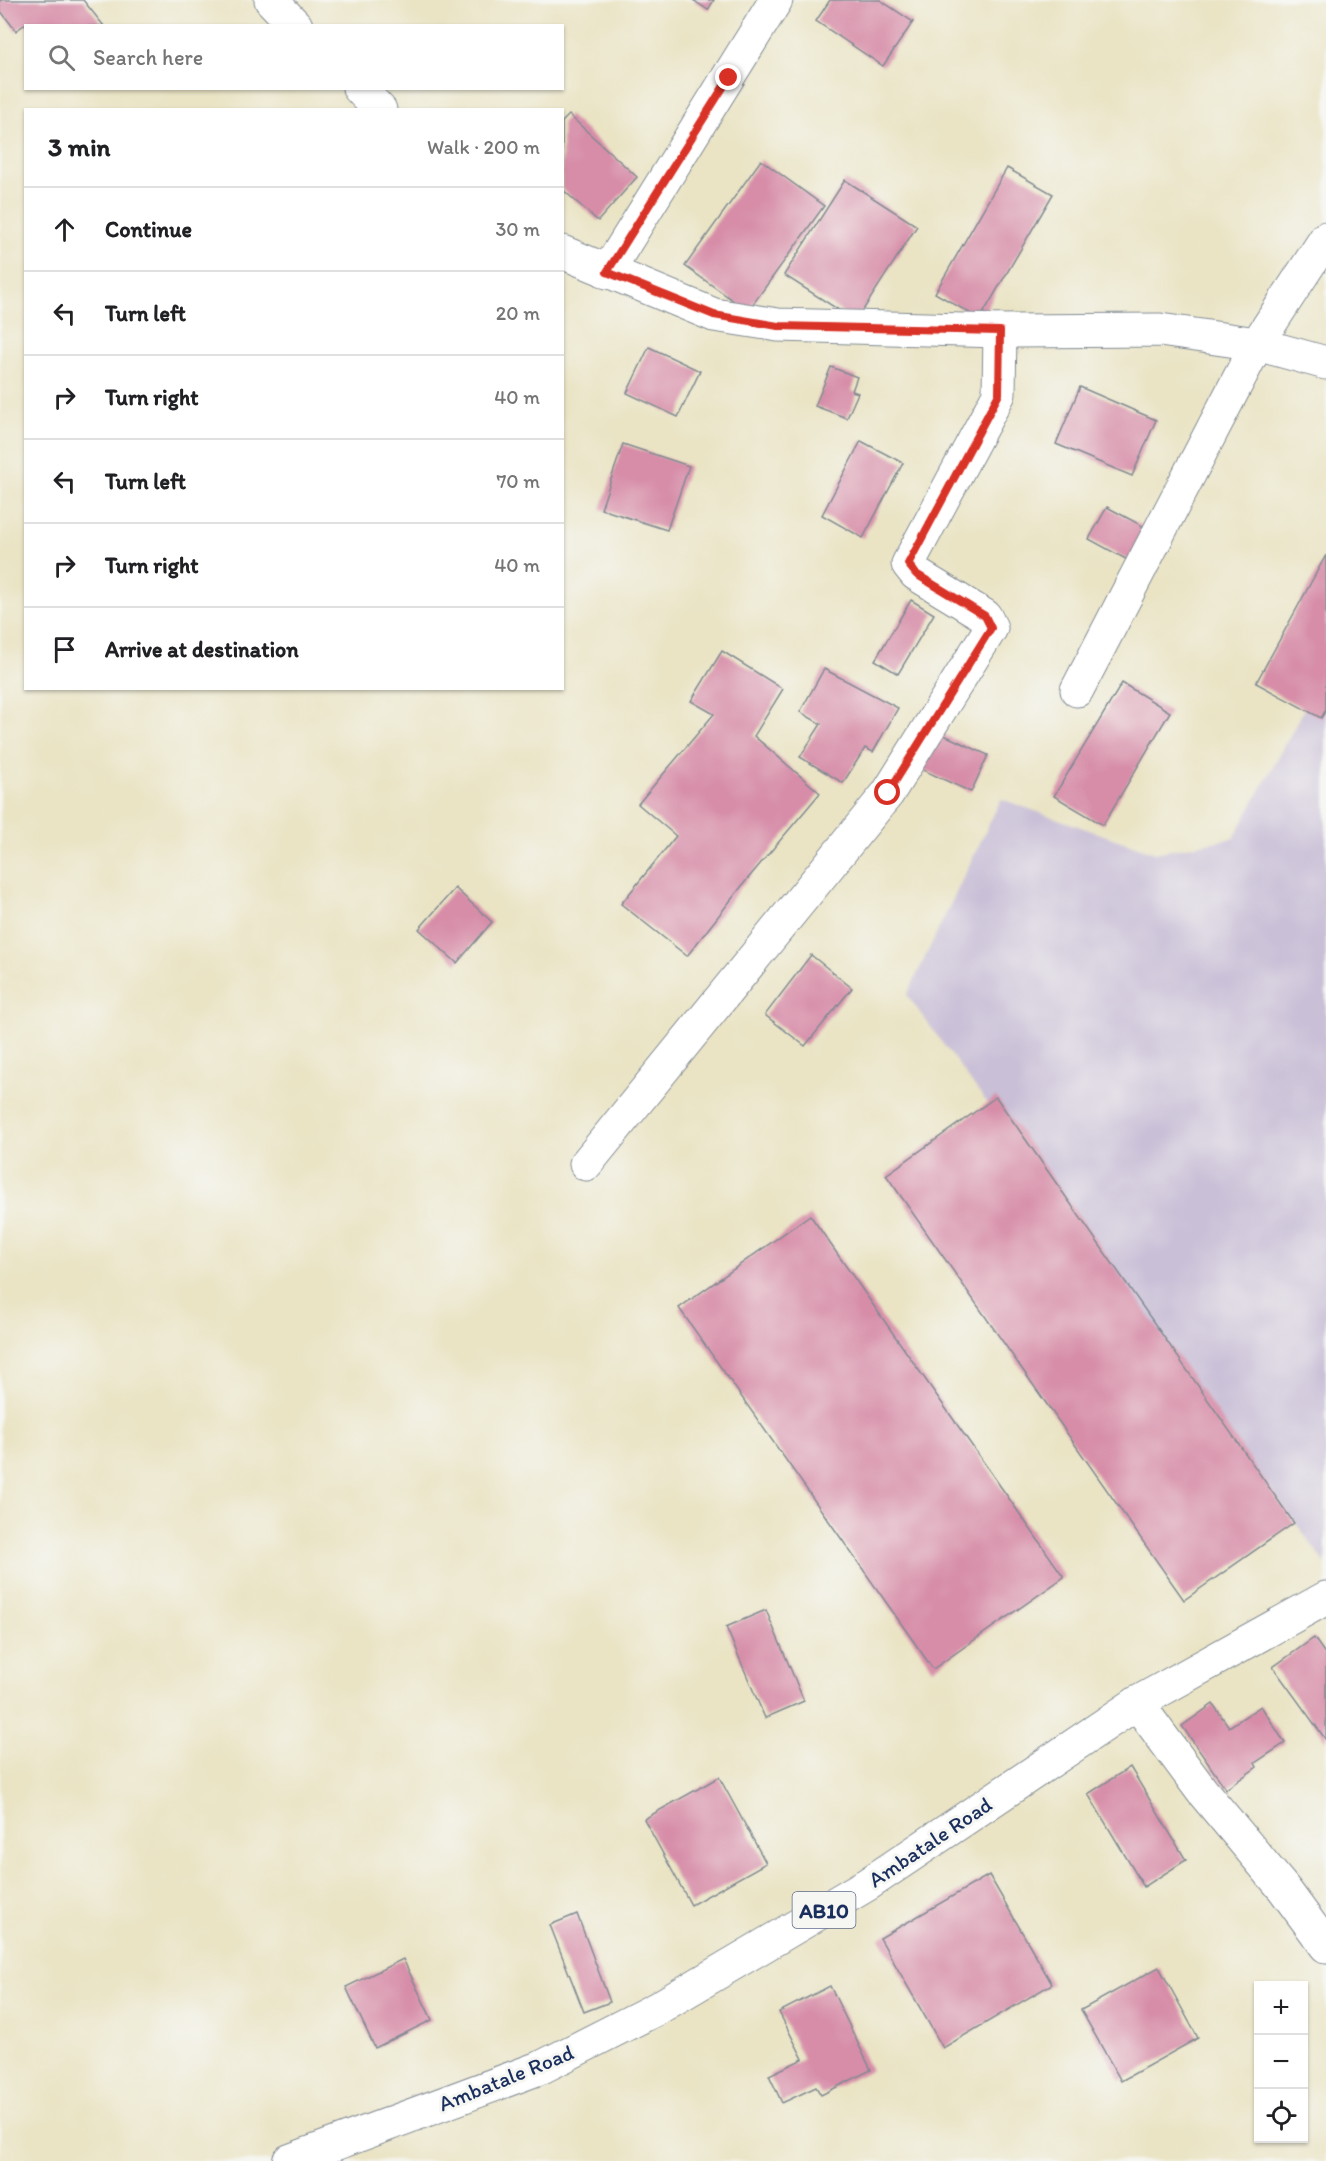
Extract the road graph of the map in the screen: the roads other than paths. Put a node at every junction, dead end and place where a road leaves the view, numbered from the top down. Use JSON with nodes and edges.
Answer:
{"nodes":[{"id":1,"x":271,"y":0,"type":"edge"},
{"id":2,"x":776,"y":0,"type":"edge"},
{"id":3,"x":295,"y":24,"type":"edge"},
{"id":4,"x":361,"y":90,"type":"edge"},
{"id":5,"x":378,"y":108,"type":"edge"},
{"id":6,"x":1326,"y":238,"type":"edge"},
{"id":7,"x":564,"y":253,"type":"edge"},
{"id":8,"x":607,"y":272,"type":"junction"},
{"id":9,"x":1000,"y":331,"type":"junction"},
{"id":10,"x":1257,"y":344,"type":"junction"},
{"id":11,"x":1326,"y":363,"type":"edge"},
{"id":12,"x":1077,"y":690,"type":"dead end"},
{"id":13,"x":586,"y":1164,"type":"dead end"},
{"id":14,"x":1326,"y":1598,"type":"edge"},
{"id":15,"x":1137,"y":1703,"type":"junction"},
{"id":16,"x":1326,"y":1946,"type":"edge"},
{"id":17,"x":289,"y":2161,"type":"edge"}],
"edges":[{"from":1,"to":3,"type":"street"},
{"from":2,"to":8,"type":"street"},
{"from":4,"to":5,"type":"street"},
{"from":6,"to":10,"type":"street"},
{"from":7,"to":8,"type":"street"},
{"from":8,"to":9,"type":"street"},
{"from":9,"to":10,"type":"street"},
{"from":9,"to":13,"type":"street"},
{"from":10,"to":11,"type":"street"},
{"from":10,"to":12,"type":"street"},
{"from":14,"to":15,"type":"street","name":"Ambatale Road","number":"AB10"},
{"from":15,"to":16,"type":"street"},
{"from":15,"to":17,"type":"street","name":"Ambatale Road","number":"AB10"}]}
